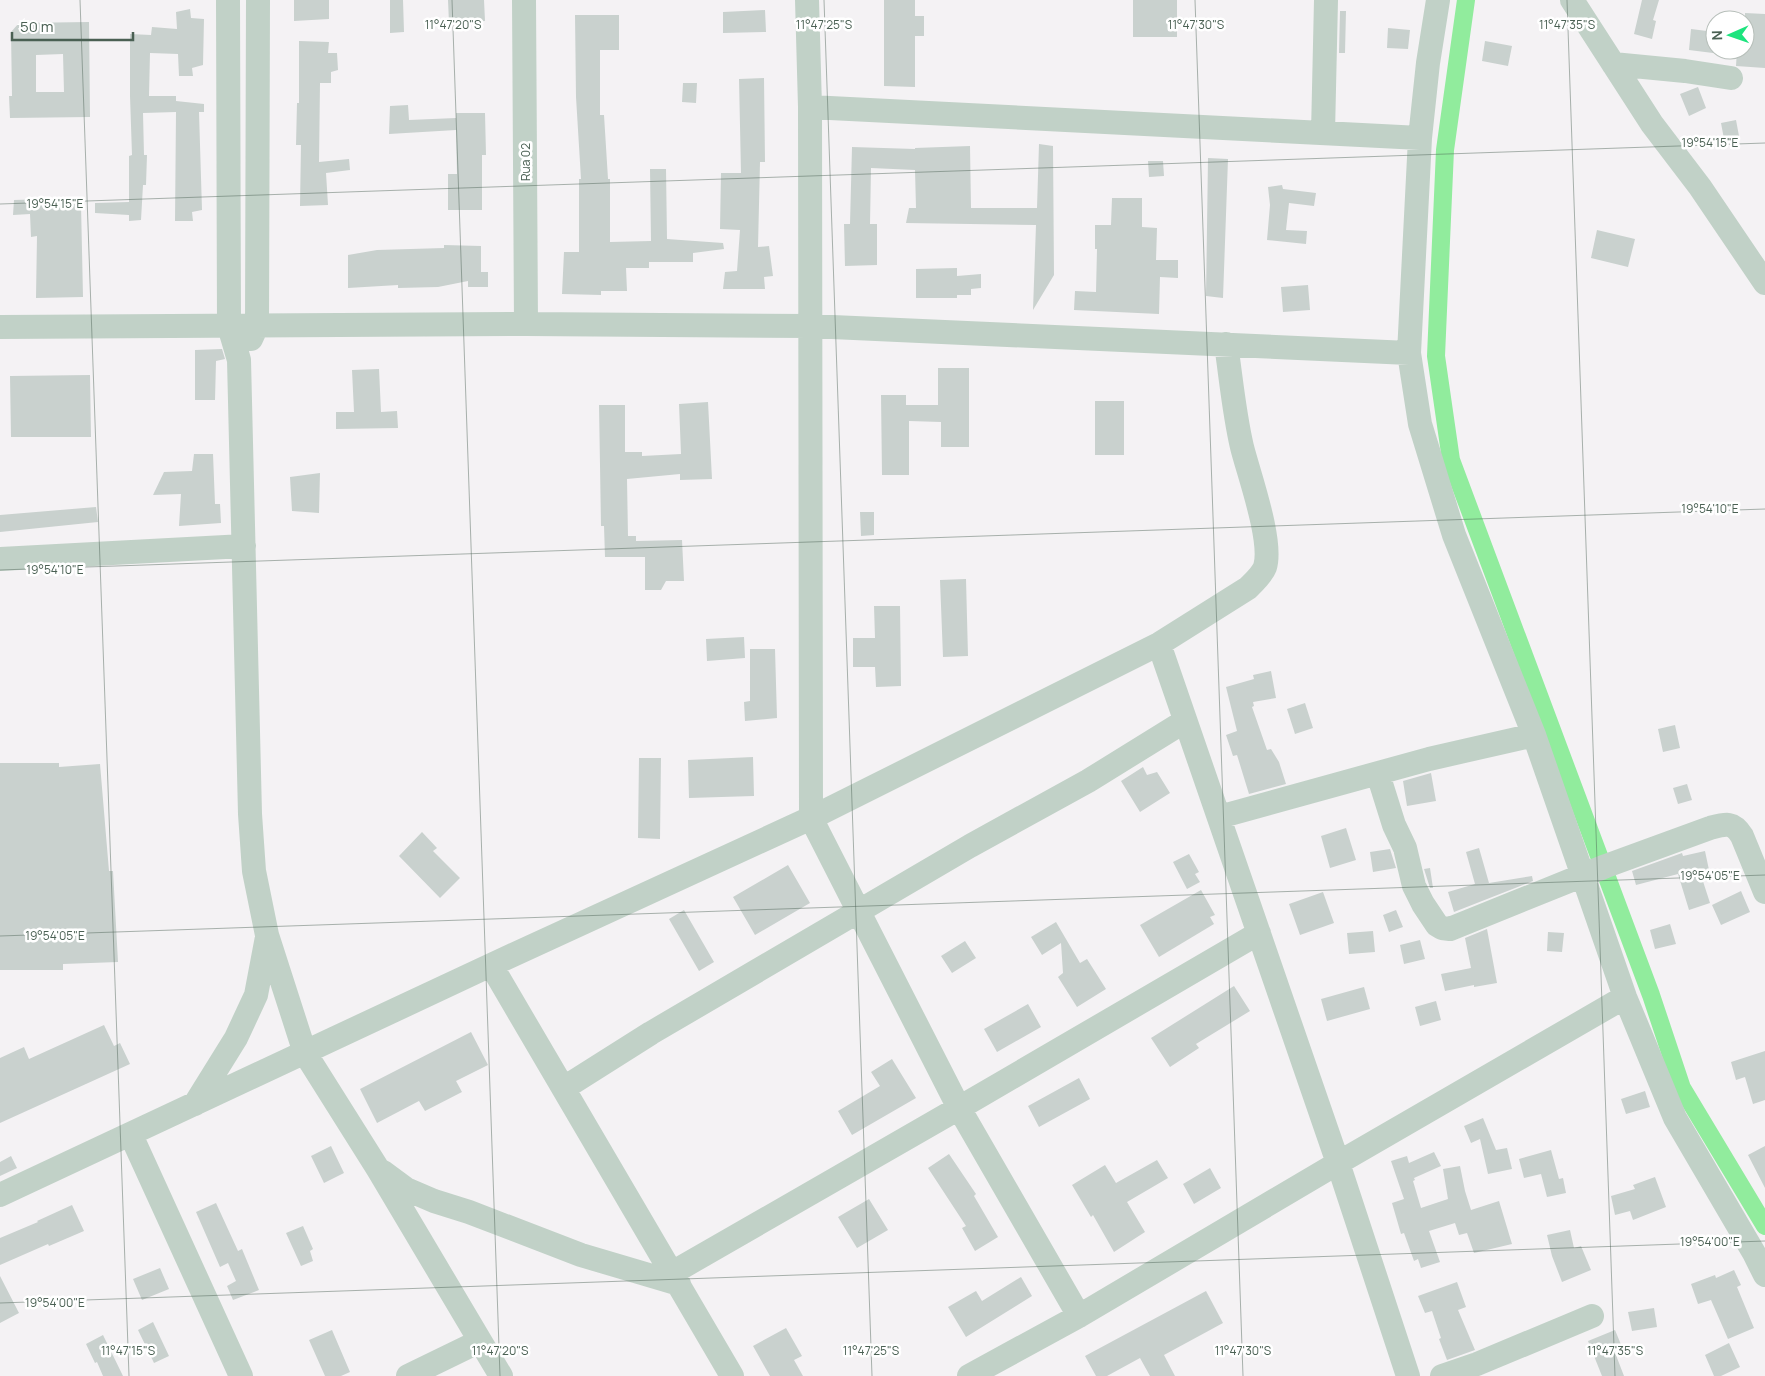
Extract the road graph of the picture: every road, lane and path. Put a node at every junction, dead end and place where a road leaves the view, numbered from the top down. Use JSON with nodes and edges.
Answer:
{"nodes":[{"id":1,"x":228,"y":0,"type":"edge"},
{"id":2,"x":258,"y":0,"type":"edge"},
{"id":3,"x":524,"y":0,"type":"edge"},
{"id":4,"x":807,"y":0,"type":"edge"},
{"id":5,"x":1326,"y":0,"type":"edge"},
{"id":6,"x":1438,"y":0,"type":"edge"},
{"id":7,"x":1572,"y":0,"type":"edge"},
{"id":8,"x":1613,"y":64,"type":"junction"},
{"id":9,"x":1731,"y":78,"type":"dead end"},
{"id":10,"x":810,"y":107,"type":"junction"},
{"id":11,"x":1323,"y":133,"type":"junction"},
{"id":12,"x":1420,"y":138,"type":"junction"},
{"id":13,"x":1765,"y":283,"type":"edge"},
{"id":14,"x":526,"y":324,"type":"junction"},
{"id":15,"x":229,"y":326,"type":"junction"},
{"id":16,"x":257,"y":326,"type":"junction"},
{"id":17,"x":810,"y":326,"type":"junction"},
{"id":18,"x":0,"y":327,"type":"edge"},
{"id":19,"x":1226,"y":344,"type":"junction"},
{"id":20,"x":1409,"y":353,"type":"junction"},
{"id":21,"x":239,"y":360,"type":"junction"},
{"id":22,"x":244,"y":546,"type":"junction"},
{"id":23,"x":0,"y":559,"type":"edge"},
{"id":24,"x":1158,"y":644,"type":"junction"},
{"id":25,"x":1185,"y":721,"type":"junction"},
{"id":26,"x":1534,"y":735,"type":"junction"},
{"id":27,"x":1378,"y":774,"type":"junction"},
{"id":28,"x":1219,"y":817,"type":"junction"},
{"id":29,"x":811,"y":818,"type":"junction"},
{"id":30,"x":1583,"y":877,"type":"junction"},
{"id":31,"x":1765,"y":892,"type":"edge"},
{"id":32,"x":859,"y":910,"type":"junction"},
{"id":33,"x":1259,"y":933,"type":"junction"},
{"id":34,"x":267,"y":935,"type":"junction"},
{"id":35,"x":491,"y":965,"type":"junction"},
{"id":36,"x":1625,"y":997,"type":"junction"},
{"id":37,"x":304,"y":1053,"type":"junction"},
{"id":38,"x":564,"y":1088,"type":"junction"},
{"id":39,"x":195,"y":1104,"type":"junction"},
{"id":40,"x":959,"y":1108,"type":"junction"},
{"id":41,"x":131,"y":1135,"type":"junction"},
{"id":42,"x":1338,"y":1162,"type":"junction"},
{"id":43,"x":378,"y":1169,"type":"junction"},
{"id":44,"x":0,"y":1195,"type":"edge"},
{"id":45,"x":1765,"y":1275,"type":"edge"},
{"id":46,"x":675,"y":1279,"type":"junction"},
{"id":47,"x":1079,"y":1316,"type":"junction"},
{"id":48,"x":1592,"y":1316,"type":"dead end"},
{"id":49,"x":480,"y":1341,"type":"junction"},
{"id":50,"x":995,"y":1370,"type":"edge"},
{"id":51,"x":241,"y":1376,"type":"edge"},
{"id":52,"x":408,"y":1376,"type":"edge"},
{"id":53,"x":501,"y":1376,"type":"edge"},
{"id":54,"x":732,"y":1376,"type":"edge"},
{"id":55,"x":969,"y":1376,"type":"edge"},
{"id":56,"x":1408,"y":1376,"type":"edge"},
{"id":57,"x":1442,"y":1376,"type":"edge"}],
"edges":[{"from":1,"to":15,"type":"street"},
{"from":2,"to":16,"type":"street"},
{"from":3,"to":14,"type":"street","name":"Rua 02"},
{"from":4,"to":10,"type":"street"},
{"from":5,"to":11,"type":"street"},
{"from":6,"to":12,"type":"street"},
{"from":7,"to":8,"type":"street"},
{"from":8,"to":9,"type":"street"},
{"from":8,"to":13,"type":"street"},
{"from":10,"to":11,"type":"street"},
{"from":10,"to":17,"type":"street"},
{"from":11,"to":12,"type":"street"},
{"from":12,"to":20,"type":"street"},
{"from":14,"to":16,"type":"street"},
{"from":14,"to":17,"type":"street"},
{"from":15,"to":16,"type":"street"},
{"from":15,"to":18,"type":"street"},
{"from":15,"to":21,"type":"street"},
{"from":16,"to":21,"type":"street"},
{"from":17,"to":19,"type":"street"},
{"from":17,"to":29,"type":"street"},
{"from":19,"to":20,"type":"street"},
{"from":19,"to":24,"type":"street"},
{"from":20,"to":26,"type":"street"},
{"from":21,"to":22,"type":"street"},
{"from":22,"to":23,"type":"street"},
{"from":22,"to":34,"type":"street"},
{"from":24,"to":25,"type":"street"},
{"from":24,"to":29,"type":"street"},
{"from":25,"to":28,"type":"street"},
{"from":25,"to":32,"type":"street"},
{"from":26,"to":27,"type":"street"},
{"from":26,"to":30,"type":"street"},
{"from":27,"to":28,"type":"street"},
{"from":27,"to":30,"type":"street"},
{"from":28,"to":33,"type":"street"},
{"from":29,"to":32,"type":"street"},
{"from":29,"to":35,"type":"street"},
{"from":30,"to":31,"type":"street"},
{"from":30,"to":36,"type":"street"},
{"from":32,"to":38,"type":"street"},
{"from":32,"to":40,"type":"street"},
{"from":33,"to":40,"type":"street"},
{"from":33,"to":42,"type":"street"},
{"from":34,"to":37,"type":"street"},
{"from":34,"to":39,"type":"street"},
{"from":35,"to":37,"type":"street"},
{"from":35,"to":38,"type":"street"},
{"from":36,"to":42,"type":"street"},
{"from":36,"to":45,"type":"street"},
{"from":37,"to":39,"type":"street"},
{"from":37,"to":43,"type":"street"},
{"from":38,"to":46,"type":"street"},
{"from":39,"to":41,"type":"street"},
{"from":40,"to":46,"type":"street"},
{"from":40,"to":47,"type":"street"},
{"from":41,"to":44,"type":"street"},
{"from":41,"to":51,"type":"street"},
{"from":42,"to":47,"type":"street"},
{"from":42,"to":56,"type":"street"},
{"from":43,"to":46,"type":"street"},
{"from":43,"to":49,"type":"street"},
{"from":46,"to":54,"type":"street"},
{"from":47,"to":50,"type":"street"},
{"from":48,"to":57,"type":"street"},
{"from":49,"to":52,"type":"street"},
{"from":49,"to":53,"type":"street"},
{"from":50,"to":55,"type":"street"}]}
